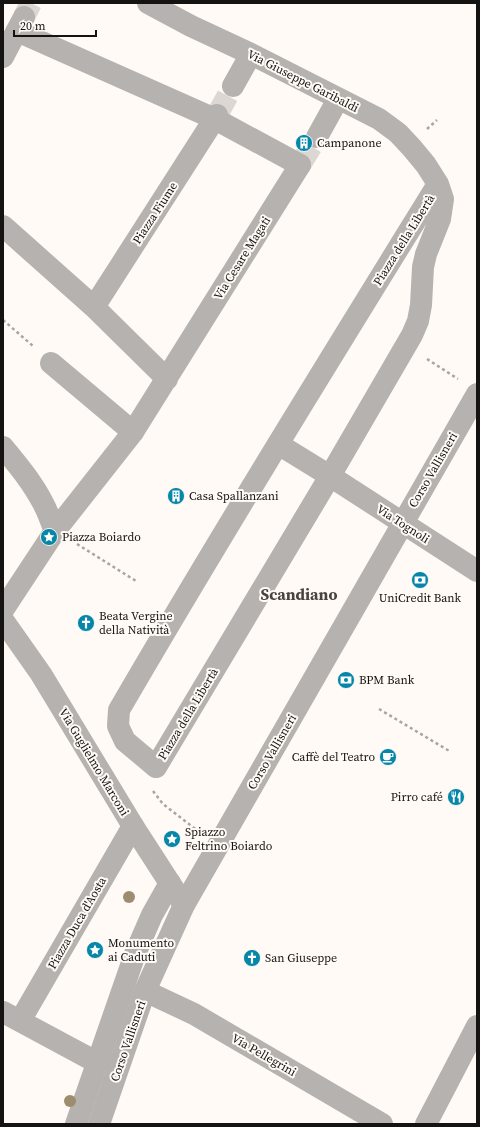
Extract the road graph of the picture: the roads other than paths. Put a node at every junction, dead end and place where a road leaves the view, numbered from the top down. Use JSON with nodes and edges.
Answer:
{"nodes":[{"id":1,"x":148,"y":3,"type":"edge"},
{"id":2,"x":251,"y":54,"type":"junction"},
{"id":3,"x":3,"y":57,"type":"edge"},
{"id":4,"x":233,"y":86,"type":"tunnel mouth"},
{"id":5,"x":338,"y":99,"type":"junction"},
{"id":6,"x":216,"y":117,"type":"junction"},
{"id":7,"x":317,"y":137,"type":"tunnel mouth"},
{"id":8,"x":438,"y":184,"type":"junction"},
{"id":9,"x":3,"y":226,"type":"edge"},
{"id":10,"x":94,"y":307,"type":"junction"},
{"id":11,"x":51,"y":363,"type":"dead end"},
{"id":12,"x":167,"y":379,"type":"junction"},
{"id":13,"x":471,"y":389,"type":"edge"},
{"id":14,"x":133,"y":432,"type":"junction"},
{"id":15,"x":278,"y":444,"type":"junction"},
{"id":16,"x":3,"y":447,"type":"edge"},
{"id":17,"x":330,"y":476,"type":"junction"},
{"id":18,"x":402,"y":524,"type":"junction"},
{"id":19,"x":55,"y":531,"type":"junction"},
{"id":20,"x":477,"y":571,"type":"edge"},
{"id":21,"x":3,"y":610,"type":"edge"},
{"id":22,"x":3,"y":620,"type":"edge"},
{"id":23,"x":133,"y":826,"type":"junction"},
{"id":24,"x":170,"y":883,"type":"junction"},
{"id":25,"x":184,"y":905,"type":"junction"},
{"id":26,"x":145,"y":991,"type":"junction"},
{"id":27,"x":11,"y":1016,"type":"edge"},
{"id":28,"x":477,"y":1026,"type":"edge"},
{"id":29,"x":98,"y":1063,"type":"junction"},
{"id":30,"x":76,"y":1124,"type":"edge"},
{"id":31,"x":99,"y":1124,"type":"edge"},
{"id":32,"x":382,"y":1124,"type":"edge"},
{"id":33,"x":426,"y":1124,"type":"edge"}],
"edges":[{"from":1,"to":2,"type":"street","name":"Via Giuseppe Garibaldi"},
{"from":2,"to":4,"type":"street"},
{"from":2,"to":5,"type":"street","name":"Via Giuseppe Garibaldi"},
{"from":3,"to":6,"type":"street"},
{"from":5,"to":7,"type":"street"},
{"from":5,"to":8,"type":"street","name":"Via Giuseppe Garibaldi"},
{"from":6,"to":10,"type":"street","name":"Piazza Fiume"},
{"from":6,"to":12,"type":"street","name":"Via Cesare Magati"},
{"from":8,"to":15,"type":"street","name":"Piazza della Libertà"},
{"from":8,"to":17,"type":"street","name":"Piazza della Libertà"},
{"from":9,"to":10,"type":"street"},
{"from":10,"to":12,"type":"street"},
{"from":11,"to":14,"type":"street"},
{"from":12,"to":14,"type":"street","name":"Via Cesare Magati"},
{"from":13,"to":18,"type":"street","name":"Corso Vallisneri"},
{"from":14,"to":19,"type":"street","name":"Via Cesare Magati"},
{"from":15,"to":17,"type":"street"},
{"from":15,"to":17,"type":"street","name":"Piazza della Libertà"},
{"from":16,"to":19,"type":"street"},
{"from":17,"to":18,"type":"street","name":"Via Tognoli"},
{"from":18,"to":20,"type":"street","name":"Via Tognoli"},
{"from":18,"to":25,"type":"street","name":"Corso Vallisneri"},
{"from":19,"to":21,"type":"street"},
{"from":22,"to":23,"type":"street","name":"Via Guglielmo Marconi"},
{"from":23,"to":24,"type":"street","name":"Via Guglielmo Marconi"},
{"from":23,"to":27,"type":"street","name":"Piazza Duca d'Aosta"},
{"from":24,"to":25,"type":"street","name":"Via Guglielmo Marconi"},
{"from":24,"to":29,"type":"street"},
{"from":25,"to":26,"type":"street","name":"Corso Vallisneri"},
{"from":26,"to":31,"type":"street","name":"Corso Vallisneri"},
{"from":26,"to":32,"type":"street","name":"Via Pellegrini"},
{"from":27,"to":29,"type":"street"},
{"from":28,"to":33,"type":"street"},
{"from":29,"to":30,"type":"street"}]}
